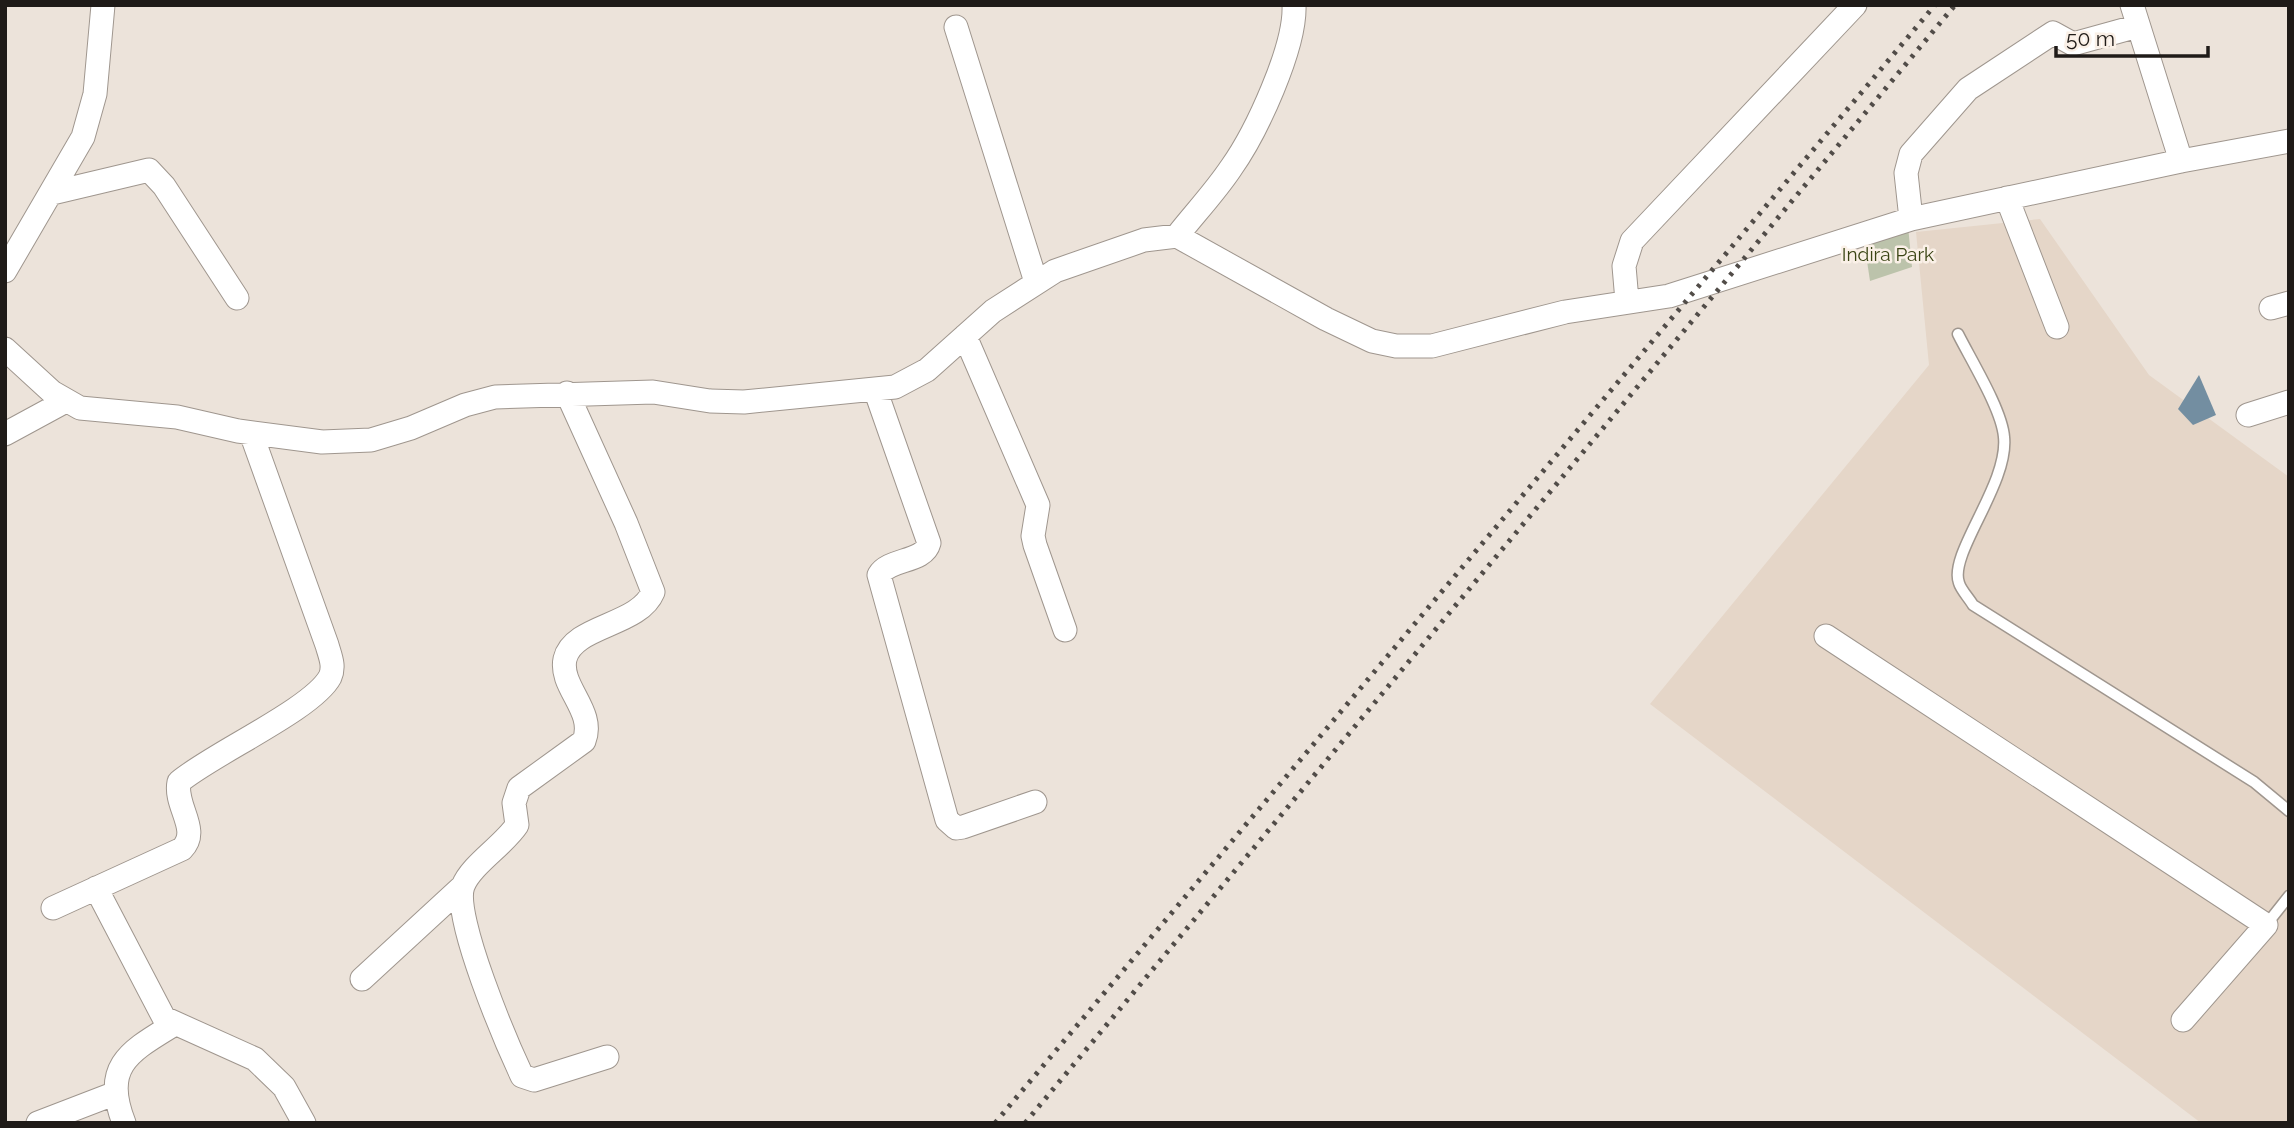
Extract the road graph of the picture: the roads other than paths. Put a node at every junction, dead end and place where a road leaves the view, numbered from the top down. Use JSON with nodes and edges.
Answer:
{"nodes":[{"id":1,"x":103,"y":5,"type":"edge"},
{"id":2,"x":1294,"y":5,"type":"edge"},
{"id":3,"x":1855,"y":5,"type":"edge"},
{"id":4,"x":2135,"y":16,"type":"edge"},
{"id":5,"x":956,"y":27,"type":"dead end"},
{"id":6,"x":2289,"y":141,"type":"edge"},
{"id":7,"x":2181,"y":161,"type":"junction"},
{"id":8,"x":52,"y":193,"type":"junction"},
{"id":9,"x":2007,"y":198,"type":"junction"},
{"id":10,"x":1911,"y":219,"type":"junction"},
{"id":11,"x":1178,"y":236,"type":"junction"},
{"id":12,"x":5,"y":271,"type":"edge"},
{"id":13,"x":1036,"y":282,"type":"junction"},
{"id":14,"x":237,"y":298,"type":"dead end"},
{"id":15,"x":1627,"y":301,"type":"junction"},
{"id":16,"x":2057,"y":327,"type":"dead end"},
{"id":17,"x":1958,"y":334,"type":"dead end"},
{"id":18,"x":965,"y":336,"type":"junction"},
{"id":19,"x":5,"y":349,"type":"edge"},
{"id":20,"x":875,"y":389,"type":"junction"},
{"id":21,"x":567,"y":393,"type":"junction"},
{"id":22,"x":64,"y":402,"type":"junction"},
{"id":23,"x":2289,"y":402,"type":"edge"},
{"id":24,"x":2248,"y":415,"type":"dead end"},
{"id":25,"x":251,"y":433,"type":"junction"},
{"id":26,"x":5,"y":434,"type":"edge"},
{"id":27,"x":1065,"y":630,"type":"dead end"},
{"id":28,"x":1826,"y":636,"type":"dead end"},
{"id":29,"x":1035,"y":802,"type":"dead end"},
{"id":30,"x":2289,"y":811,"type":"edge"},
{"id":31,"x":463,"y":886,"type":"junction"},
{"id":32,"x":96,"y":888,"type":"junction"},
{"id":33,"x":2289,"y":896,"type":"edge"},
{"id":34,"x":53,"y":908,"type":"dead end"},
{"id":35,"x":2266,"y":925,"type":"junction"},
{"id":36,"x":362,"y":979,"type":"dead end"},
{"id":37,"x":2183,"y":1020,"type":"dead end"},
{"id":38,"x":173,"y":1024,"type":"junction"},
{"id":39,"x":607,"y":1057,"type":"dead end"},
{"id":40,"x":116,"y":1093,"type":"junction"},
{"id":41,"x":38,"y":1123,"type":"edge"},
{"id":42,"x":124,"y":1123,"type":"edge"},
{"id":43,"x":304,"y":1123,"type":"edge"}],
"edges":[{"from":1,"to":8,"type":"street"},
{"from":2,"to":11,"type":"street"},
{"from":3,"to":15,"type":"street"},
{"from":4,"to":7,"type":"street"},
{"from":4,"to":10,"type":"street"},
{"from":5,"to":13,"type":"street"},
{"from":6,"to":7,"type":"street"},
{"from":7,"to":9,"type":"street"},
{"from":8,"to":12,"type":"street"},
{"from":8,"to":14,"type":"street"},
{"from":9,"to":10,"type":"street"},
{"from":9,"to":16,"type":"street"},
{"from":10,"to":15,"type":"street"},
{"from":11,"to":13,"type":"street"},
{"from":11,"to":15,"type":"street"},
{"from":13,"to":18,"type":"street"},
{"from":17,"to":30,"type":"lane"},
{"from":18,"to":20,"type":"street"},
{"from":18,"to":27,"type":"street"},
{"from":19,"to":22,"type":"street"},
{"from":20,"to":21,"type":"street"},
{"from":20,"to":29,"type":"street"},
{"from":21,"to":25,"type":"street"},
{"from":21,"to":31,"type":"street"},
{"from":22,"to":25,"type":"street"},
{"from":22,"to":26,"type":"street"},
{"from":23,"to":24,"type":"street"},
{"from":25,"to":32,"type":"street"},
{"from":28,"to":35,"type":"street"},
{"from":31,"to":36,"type":"street"},
{"from":31,"to":39,"type":"street"},
{"from":32,"to":34,"type":"street"},
{"from":32,"to":38,"type":"street"},
{"from":33,"to":35,"type":"lane"},
{"from":35,"to":37,"type":"street"},
{"from":38,"to":40,"type":"street"},
{"from":38,"to":43,"type":"street"},
{"from":40,"to":41,"type":"street"},
{"from":40,"to":42,"type":"street"}]}
